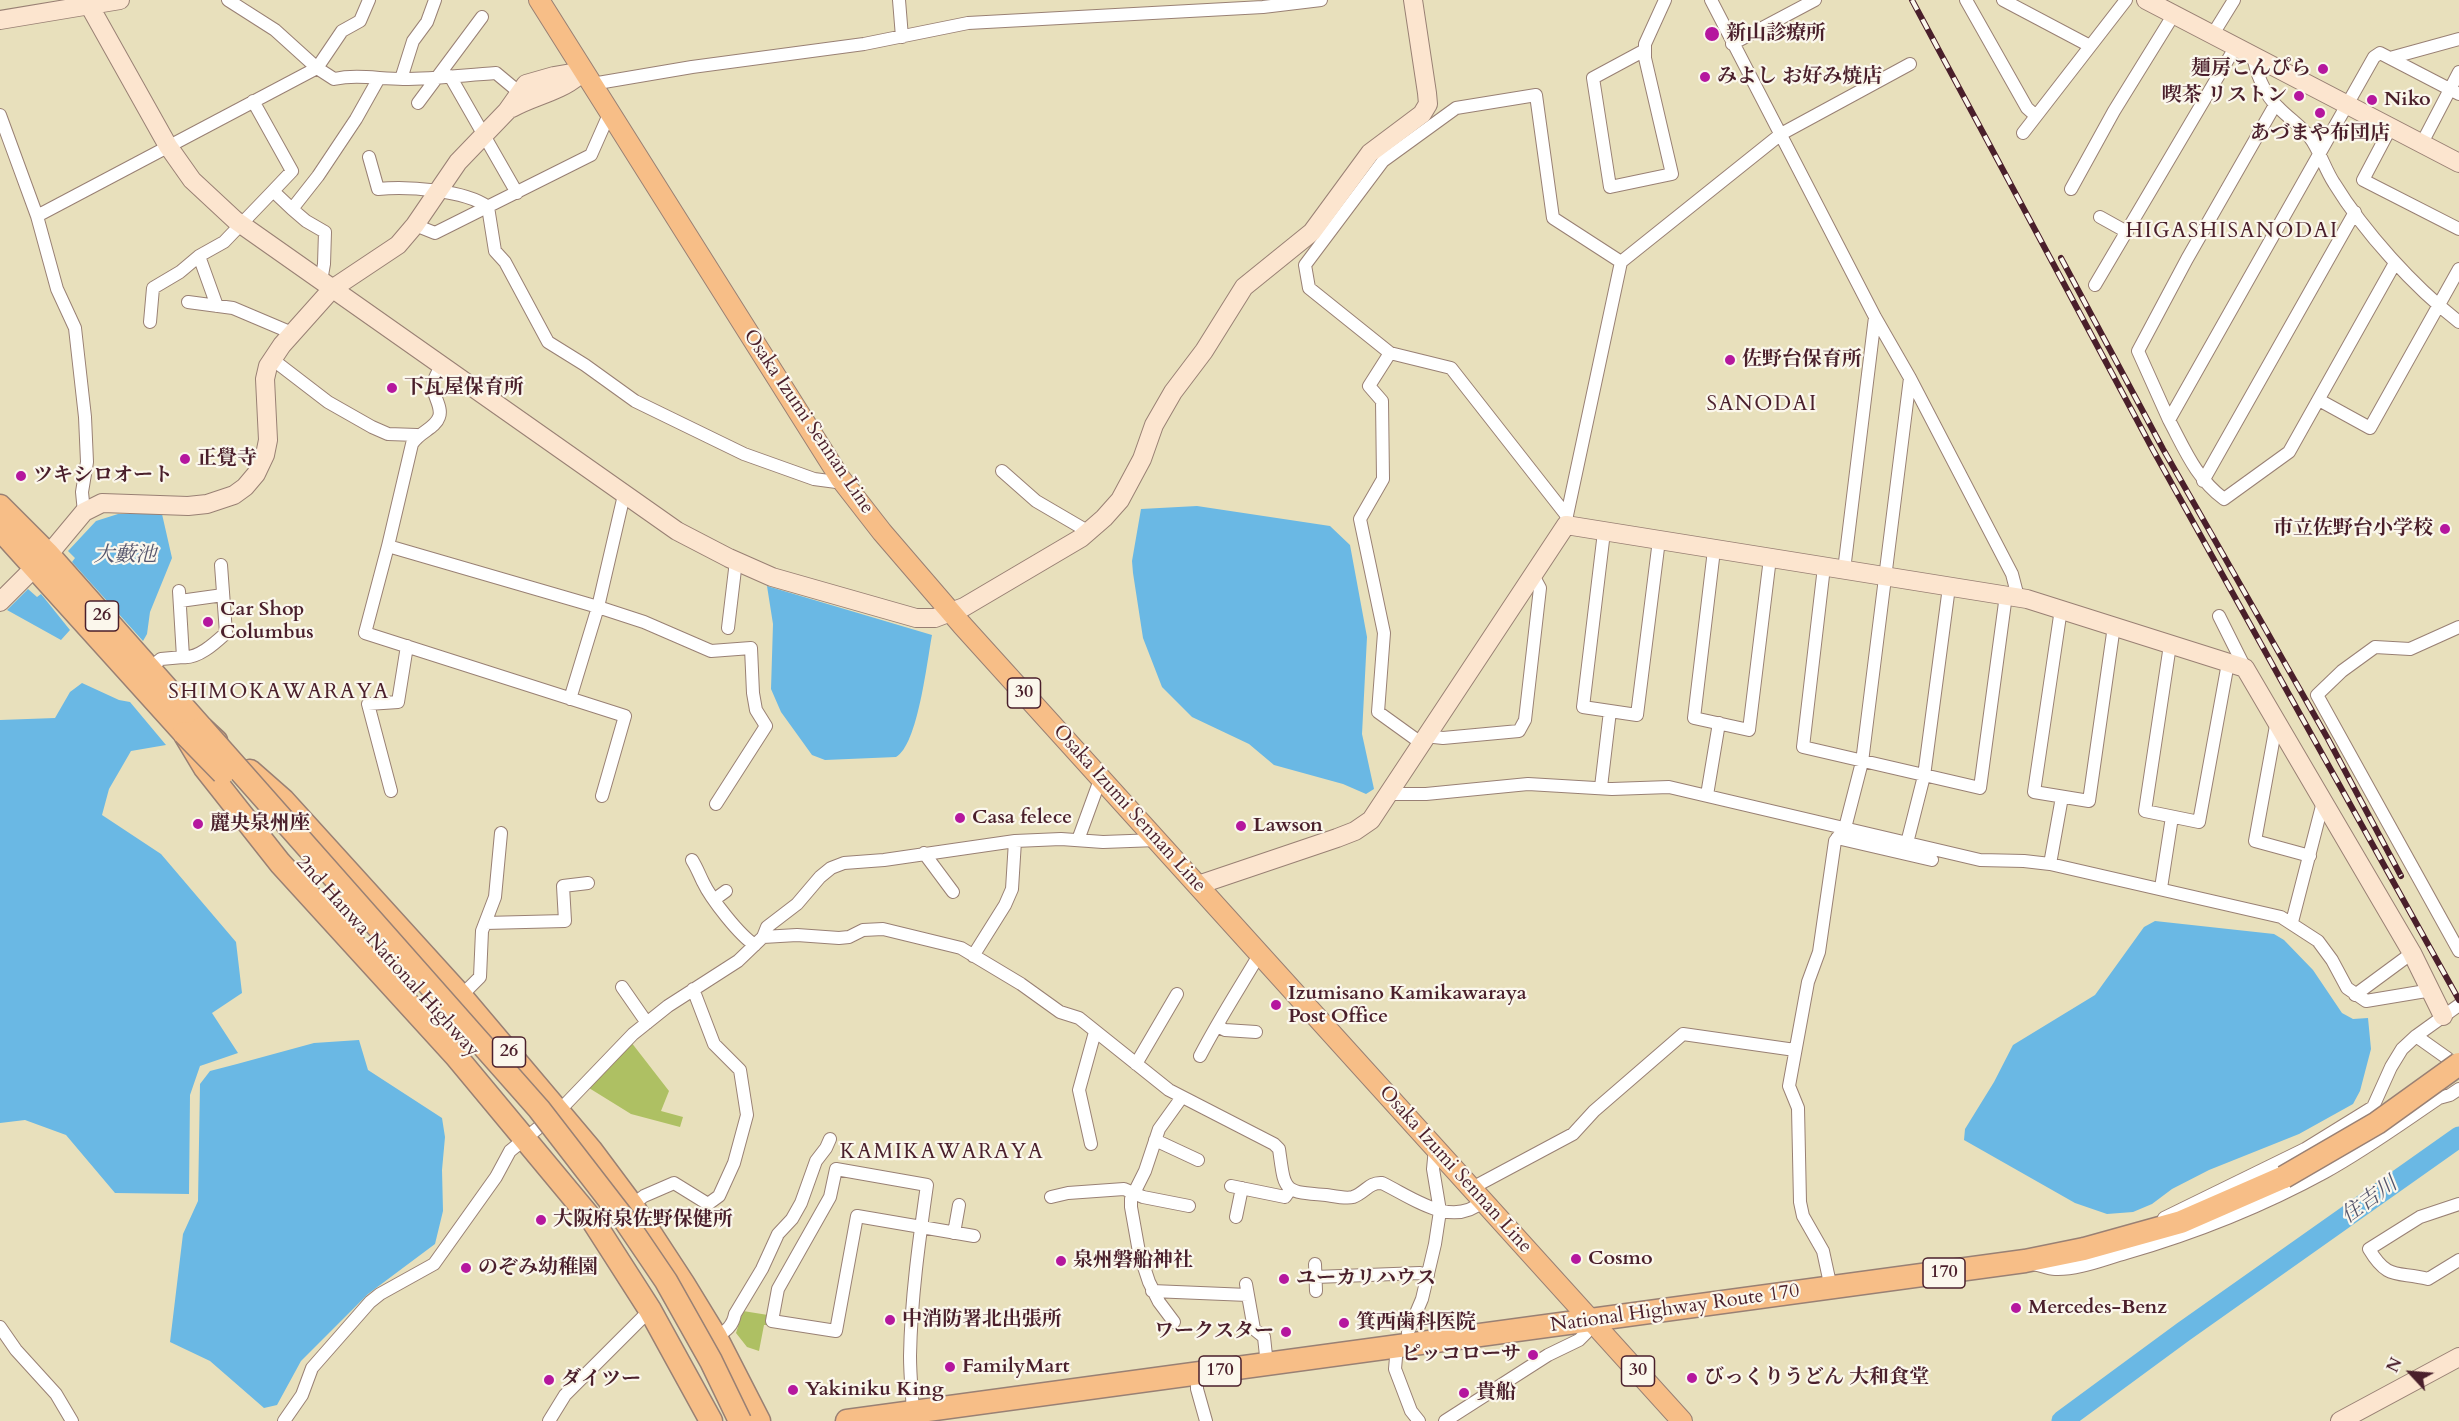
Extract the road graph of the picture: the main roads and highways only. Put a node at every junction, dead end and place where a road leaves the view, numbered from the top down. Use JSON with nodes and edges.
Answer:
{"nodes":[{"id":1,"x":539,"y":0,"type":"edge"},
{"id":2,"x":0,"y":506,"type":"edge"},
{"id":3,"x":0,"y":529,"type":"edge"},
{"id":4,"x":41,"y":561,"type":"junction"},
{"id":5,"x":193,"y":731,"type":"junction"},
{"id":6,"x":2459,"y":1064,"type":"edge"},
{"id":7,"x":1593,"y":1320,"type":"junction"},
{"id":8,"x":711,"y":1421,"type":"edge"},
{"id":9,"x":726,"y":1421,"type":"edge"},
{"id":10,"x":740,"y":1421,"type":"edge"},
{"id":11,"x":759,"y":1421,"type":"edge"},
{"id":12,"x":847,"y":1421,"type":"edge"},
{"id":13,"x":1682,"y":1421,"type":"edge"}],
"edges":[{"from":1,"to":7,"type":"main road","name":"Osaka Izumi Sennan Line","number":"30"},
{"from":2,"to":4,"type":"highway","name":"2nd Hanwa National Highway","number":"26"},
{"from":3,"to":4,"type":"highway","name":"2nd Hanwa National Highway","number":"26"},
{"from":4,"to":5,"type":"highway","name":"2nd Hanwa National Highway","number":"26"},
{"from":4,"to":5,"type":"highway","name":"2nd Hanwa National Highway","number":"26"},
{"from":5,"to":8,"type":"highway","number":"26"},
{"from":5,"to":9,"type":"highway","name":"2nd Hanwa National Highway","number":"26","bridge":true},
{"from":5,"to":10,"type":"highway","name":"2nd Hanwa National Highway","number":"26","bridge":true},
{"from":5,"to":11,"type":"highway","number":"26"},
{"from":6,"to":7,"type":"highway","name":"National Highway Route 170","number":"170","bridge":true},
{"from":7,"to":12,"type":"highway","name":"National Highway Route 170","number":"170"},
{"from":7,"to":13,"type":"main road","name":"Osaka Izumi Sennan Line","number":"30"}]}
